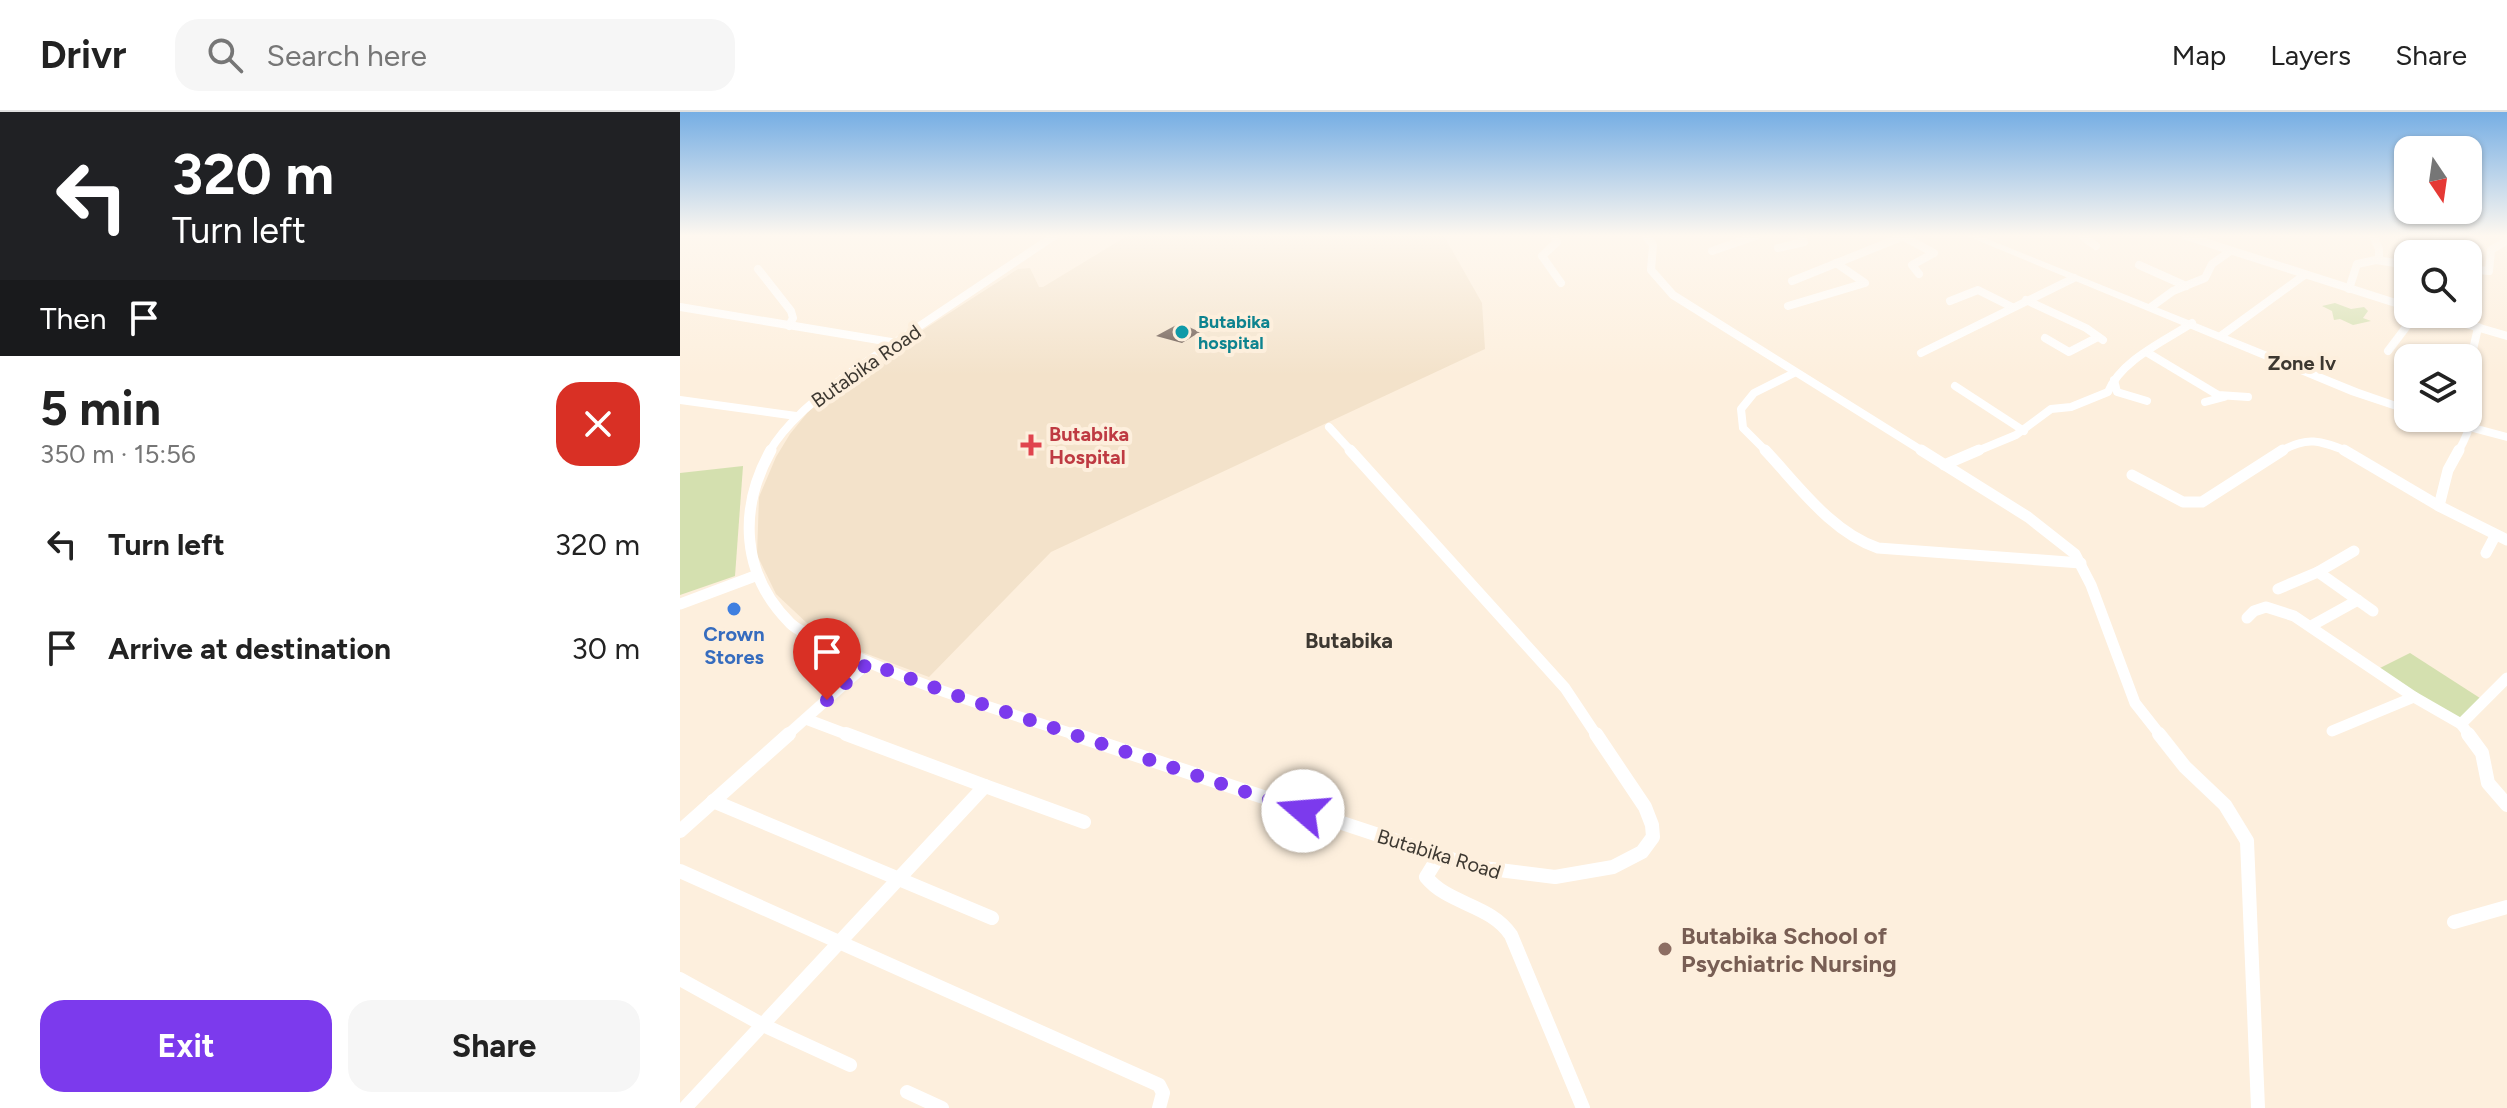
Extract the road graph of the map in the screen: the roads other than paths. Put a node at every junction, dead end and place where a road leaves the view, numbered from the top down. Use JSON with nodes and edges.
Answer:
{"nodes":[{"id":1,"x":769,"y":282,"type":"edge"},
{"id":2,"x":986,"y":282,"type":"edge"},
{"id":3,"x":1662,"y":282,"type":"edge"},
{"id":4,"x":1864,"y":282,"type":"edge"},
{"id":5,"x":2064,"y":282,"type":"edge"},
{"id":6,"x":2086,"y":282,"type":"edge"},
{"id":7,"x":2178,"y":282,"type":"edge"},
{"id":8,"x":2194,"y":282,"type":"edge"},
{"id":9,"x":2294,"y":282,"type":"edge"},
{"id":10,"x":2326,"y":282,"type":"edge"},
{"id":11,"x":2351,"y":282,"type":"edge"},
{"id":12,"x":1988,"y":285,"type":"dead end"},
{"id":13,"x":2186,"y":286,"type":"junction"},
{"id":14,"x":2349,"y":289,"type":"junction"},
{"id":15,"x":1978,"y":290,"type":"junction"},
{"id":16,"x":1951,"y":297,"type":"dead end"},
{"id":17,"x":2026,"y":300,"type":"junction"},
{"id":18,"x":2394,"y":303,"type":"edge"},
{"id":19,"x":1788,"y":306,"type":"dead end"},
{"id":20,"x":680,"y":307,"type":"edge"},
{"id":21,"x":2012,"y":307,"type":"junction"},
{"id":22,"x":2151,"y":307,"type":"junction"},
{"id":23,"x":2192,"y":323,"type":"junction"},
{"id":24,"x":789,"y":326,"type":"junction"},
{"id":25,"x":2405,"y":328,"type":"edge"},
{"id":26,"x":2481,"y":328,"type":"edge"},
{"id":27,"x":2222,"y":335,"type":"junction"},
{"id":28,"x":2507,"y":336,"type":"edge"},
{"id":29,"x":2045,"y":338,"type":"dead end"},
{"id":30,"x":897,"y":343,"type":"junction"},
{"id":31,"x":2388,"y":351,"type":"dead end"},
{"id":32,"x":1921,"y":353,"type":"dead end"},
{"id":33,"x":2148,"y":353,"type":"junction"},
{"id":34,"x":1794,"y":373,"type":"junction"},
{"id":35,"x":2114,"y":379,"type":"junction"},
{"id":36,"x":1955,"y":386,"type":"dead end"},
{"id":37,"x":2225,"y":397,"type":"junction"},
{"id":38,"x":2248,"y":397,"type":"dead end"},
{"id":39,"x":680,"y":400,"type":"edge"},
{"id":40,"x":2147,"y":401,"type":"dead end"},
{"id":41,"x":2205,"y":402,"type":"dead end"},
{"id":42,"x":2394,"y":405,"type":"edge"},
{"id":43,"x":796,"y":416,"type":"junction"},
{"id":44,"x":1329,"y":427,"type":"dead end"},
{"id":45,"x":2024,"y":431,"type":"junction"},
{"id":46,"x":2482,"y":431,"type":"edge"},
{"id":47,"x":2470,"y":432,"type":"edge"},
{"id":48,"x":2507,"y":437,"type":"edge"},
{"id":49,"x":1944,"y":465,"type":"junction"},
{"id":50,"x":2132,"y":475,"type":"dead end"},
{"id":51,"x":2439,"y":506,"type":"junction"},
{"id":52,"x":2495,"y":536,"type":"junction"},
{"id":53,"x":2507,"y":540,"type":"edge"},
{"id":54,"x":2354,"y":551,"type":"dead end"},
{"id":55,"x":2486,"y":553,"type":"dead end"},
{"id":56,"x":2081,"y":563,"type":"junction"},
{"id":57,"x":2318,"y":572,"type":"junction"},
{"id":58,"x":755,"y":576,"type":"junction"},
{"id":59,"x":2278,"y":589,"type":"dead end"},
{"id":60,"x":2358,"y":600,"type":"junction"},
{"id":61,"x":680,"y":604,"type":"edge"},
{"id":62,"x":2373,"y":611,"type":"dead end"},
{"id":63,"x":2247,"y":618,"type":"dead end"},
{"id":64,"x":2311,"y":626,"type":"junction"},
{"id":65,"x":868,"y":663,"type":"junction"},
{"id":66,"x":2507,"y":678,"type":"edge"},
{"id":67,"x":2414,"y":697,"type":"junction"},
{"id":68,"x":806,"y":719,"type":"junction"},
{"id":69,"x":2461,"y":724,"type":"junction"},
{"id":70,"x":2332,"y":731,"type":"dead end"},
{"id":71,"x":985,"y":786,"type":"junction"},
{"id":72,"x":713,"y":801,"type":"junction"},
{"id":73,"x":2507,"y":805,"type":"edge"},
{"id":74,"x":1084,"y":822,"type":"dead end"},
{"id":75,"x":680,"y":831,"type":"edge"},
{"id":76,"x":1439,"y":856,"type":"junction"},
{"id":77,"x":680,"y":871,"type":"edge"},
{"id":78,"x":899,"y":879,"type":"junction"},
{"id":79,"x":2507,"y":907,"type":"edge"},
{"id":80,"x":992,"y":918,"type":"dead end"},
{"id":81,"x":2454,"y":922,"type":"dead end"},
{"id":82,"x":839,"y":944,"type":"junction"},
{"id":83,"x":680,"y":979,"type":"edge"},
{"id":84,"x":763,"y":1025,"type":"junction"},
{"id":85,"x":850,"y":1065,"type":"dead end"},
{"id":86,"x":907,"y":1092,"type":"dead end"},
{"id":87,"x":685,"y":1108,"type":"edge"},
{"id":88,"x":942,"y":1108,"type":"edge"},
{"id":89,"x":1159,"y":1108,"type":"edge"},
{"id":90,"x":1583,"y":1108,"type":"edge"},
{"id":91,"x":2258,"y":1108,"type":"edge"}],
"edges":[{"from":1,"to":24,"type":"street"},
{"from":2,"to":30,"type":"street","name":"Butabika Road"},
{"from":3,"to":34,"type":"street"},
{"from":4,"to":19,"type":"street"},
{"from":5,"to":17,"type":"street"},
{"from":6,"to":22,"type":"main road"},
{"from":7,"to":13,"type":"street"},
{"from":8,"to":13,"type":"street"},
{"from":9,"to":27,"type":"street"},
{"from":10,"to":14,"type":"street"},
{"from":11,"to":14,"type":"street"},
{"from":12,"to":15,"type":"street"},
{"from":13,"to":22,"type":"street"},
{"from":14,"to":18,"type":"street"},
{"from":15,"to":16,"type":"street"},
{"from":15,"to":21,"type":"street"},
{"from":17,"to":21,"type":"street"},
{"from":17,"to":29,"type":"street"},
{"from":20,"to":24,"type":"street"},
{"from":21,"to":32,"type":"street"},
{"from":22,"to":23,"type":"main road"},
{"from":23,"to":27,"type":"main road"},
{"from":23,"to":33,"type":"street"},
{"from":24,"to":30,"type":"street"},
{"from":25,"to":31,"type":"street"},
{"from":26,"to":28,"type":"street"},
{"from":27,"to":42,"type":"main road"},
{"from":30,"to":43,"type":"street","name":"Butabika Road"},
{"from":33,"to":35,"type":"street"},
{"from":33,"to":37,"type":"street"},
{"from":34,"to":49,"type":"street"},
{"from":34,"to":56,"type":"street"},
{"from":35,"to":40,"type":"street"},
{"from":35,"to":45,"type":"street"},
{"from":36,"to":45,"type":"street"},
{"from":37,"to":38,"type":"street"},
{"from":37,"to":41,"type":"street"},
{"from":39,"to":43,"type":"street"},
{"from":43,"to":58,"type":"street","name":"Butabika Road"},
{"from":44,"to":76,"type":"street","name":"Butabika Road"},
{"from":45,"to":49,"type":"street"},
{"from":46,"to":48,"type":"main road"},
{"from":47,"to":51,"type":"street"},
{"from":49,"to":56,"type":"street"},
{"from":50,"to":51,"type":"street"},
{"from":51,"to":52,"type":"street"},
{"from":52,"to":53,"type":"street"},
{"from":52,"to":55,"type":"street"},
{"from":54,"to":57,"type":"street"},
{"from":56,"to":91,"type":"street"},
{"from":57,"to":59,"type":"street"},
{"from":57,"to":60,"type":"street"},
{"from":58,"to":61,"type":"street"},
{"from":58,"to":65,"type":"street","name":"Butabika Road"},
{"from":60,"to":62,"type":"street"},
{"from":60,"to":64,"type":"street"},
{"from":63,"to":64,"type":"street"},
{"from":64,"to":67,"type":"street"},
{"from":65,"to":68,"type":"street"},
{"from":65,"to":76,"type":"street","name":"Butabika Road"},
{"from":66,"to":69,"type":"street"},
{"from":67,"to":69,"type":"street"},
{"from":67,"to":70,"type":"street"},
{"from":68,"to":71,"type":"street"},
{"from":68,"to":72,"type":"street"},
{"from":69,"to":73,"type":"street"},
{"from":71,"to":74,"type":"street"},
{"from":71,"to":78,"type":"street"},
{"from":72,"to":75,"type":"street"},
{"from":72,"to":78,"type":"street"},
{"from":76,"to":90,"type":"street"},
{"from":77,"to":82,"type":"street"},
{"from":78,"to":80,"type":"street"},
{"from":78,"to":82,"type":"street"},
{"from":79,"to":81,"type":"street"},
{"from":82,"to":84,"type":"street"},
{"from":82,"to":89,"type":"street"},
{"from":83,"to":84,"type":"street"},
{"from":84,"to":85,"type":"street"},
{"from":84,"to":87,"type":"street"},
{"from":86,"to":88,"type":"street"}]}
